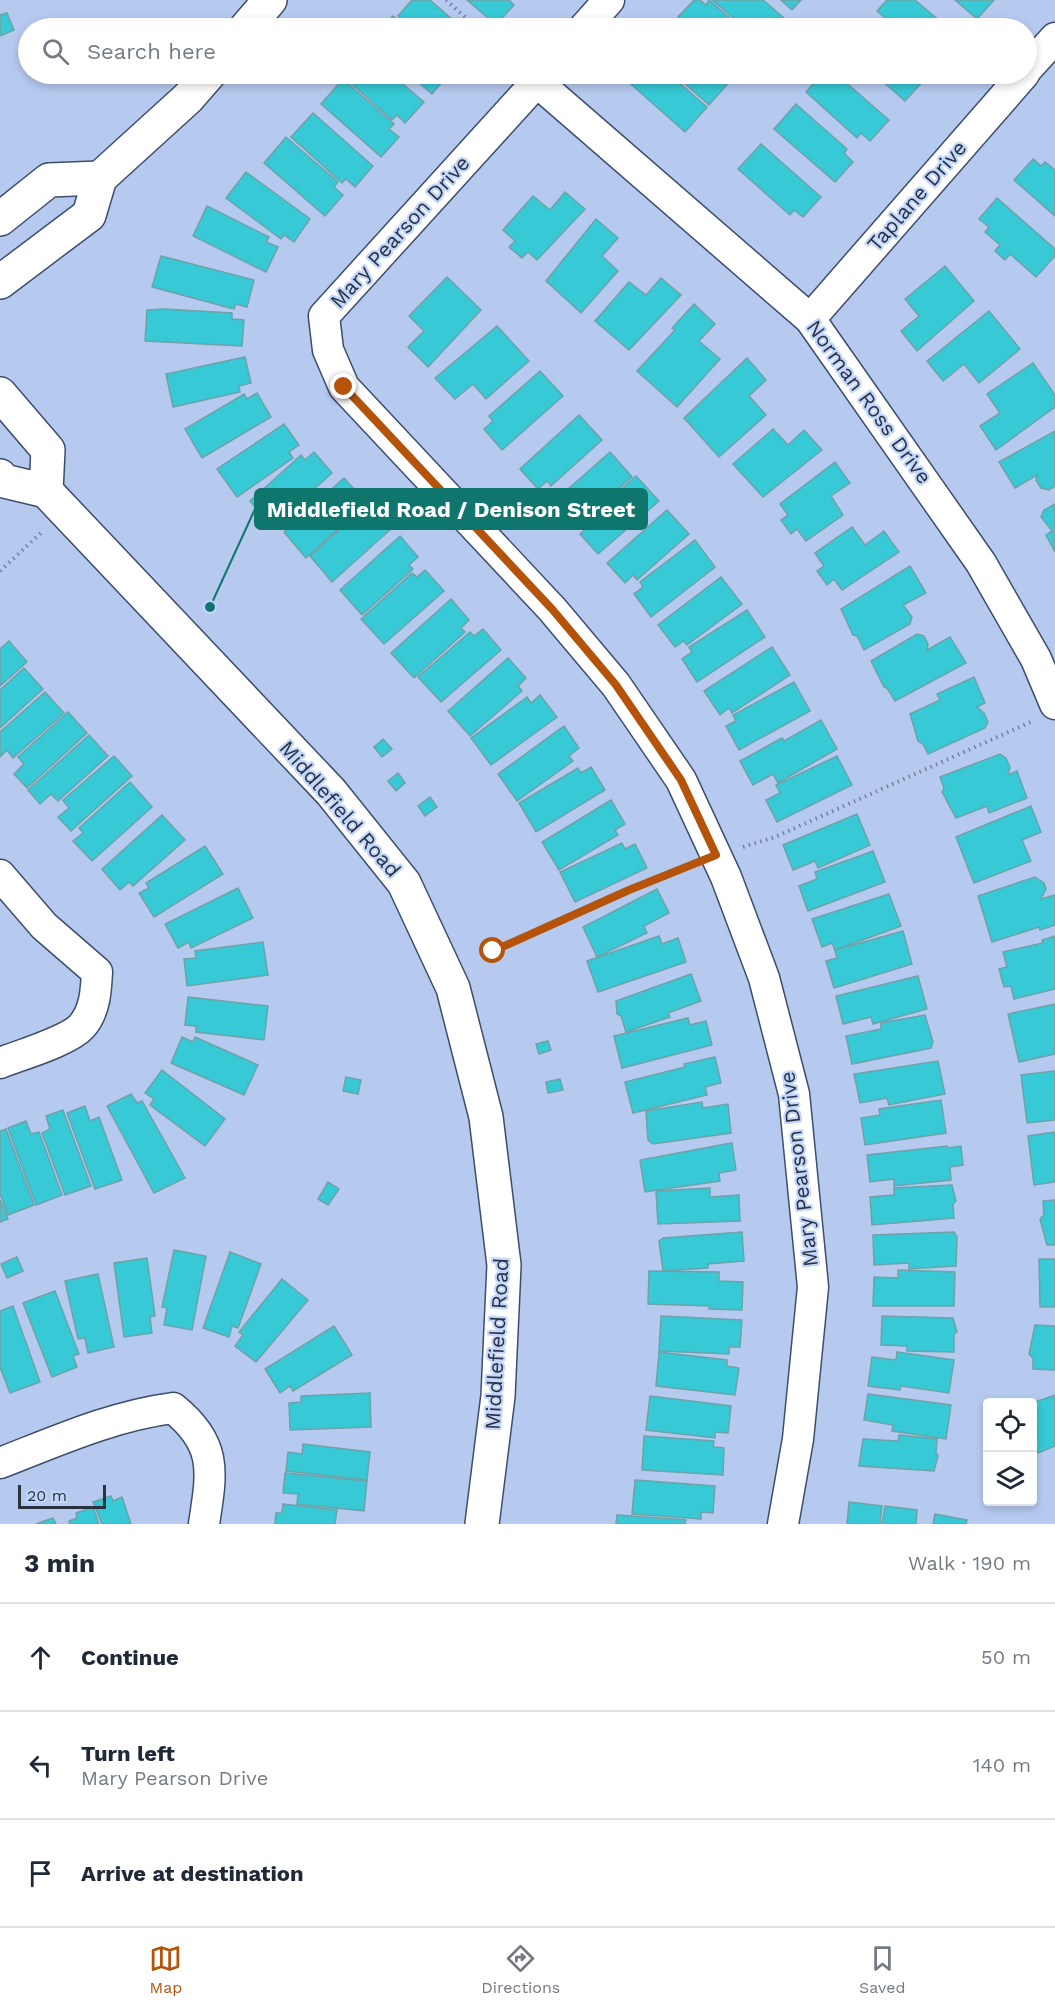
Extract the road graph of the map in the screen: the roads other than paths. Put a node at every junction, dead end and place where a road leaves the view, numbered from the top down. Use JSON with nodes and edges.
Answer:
{"nodes":[{"id":1,"x":270,"y":0,"type":"edge"},
{"id":2,"x":609,"y":0,"type":"edge"},
{"id":3,"x":255,"y":18,"type":"edge"},
{"id":4,"x":593,"y":18,"type":"edge"},
{"id":5,"x":1055,"y":38,"type":"edge"},
{"id":6,"x":1037,"y":58,"type":"edge"},
{"id":7,"x":200,"y":84,"type":"edge"},
{"id":8,"x":536,"y":84,"type":"edge"},
{"id":9,"x":548,"y":84,"type":"edge"},
{"id":10,"x":1015,"y":84,"type":"edge"},
{"id":11,"x":100,"y":178,"type":"junction"},
{"id":12,"x":0,"y":219,"type":"edge"},
{"id":13,"x":0,"y":282,"type":"edge"},
{"id":14,"x":810,"y":319,"type":"junction"},
{"id":15,"x":0,"y":394,"type":"edge"},
{"id":16,"x":0,"y":476,"type":"edge"},
{"id":17,"x":55,"y":501,"type":"junction"},
{"id":18,"x":1050,"y":710,"type":"edge"},
{"id":19,"x":0,"y":875,"type":"edge"},
{"id":20,"x":0,"y":1063,"type":"edge"},
{"id":21,"x":0,"y":1463,"type":"edge"},
{"id":22,"x":204,"y":1524,"type":"edge"},
{"id":23,"x":482,"y":1524,"type":"edge"},
{"id":24,"x":783,"y":1524,"type":"edge"}],
"edges":[{"from":1,"to":3,"type":"main road"},
{"from":2,"to":4,"type":"street"},
{"from":5,"to":6,"type":"street","name":"Taplane Drive"},
{"from":7,"to":11,"type":"main road"},
{"from":8,"to":24,"type":"street","name":"Mary Pearson Drive"},
{"from":9,"to":14,"type":"street","name":"Norman Ross Drive"},
{"from":10,"to":14,"type":"street","name":"Taplane Drive"},
{"from":11,"to":12,"type":"main road"},
{"from":11,"to":13,"type":"main road"},
{"from":14,"to":18,"type":"street","name":"Norman Ross Drive"},
{"from":15,"to":17,"type":"main road"},
{"from":16,"to":17,"type":"main road"},
{"from":17,"to":23,"type":"main road","name":"Middlefield Road"},
{"from":19,"to":20,"type":"street"},
{"from":21,"to":22,"type":"street"}]}
